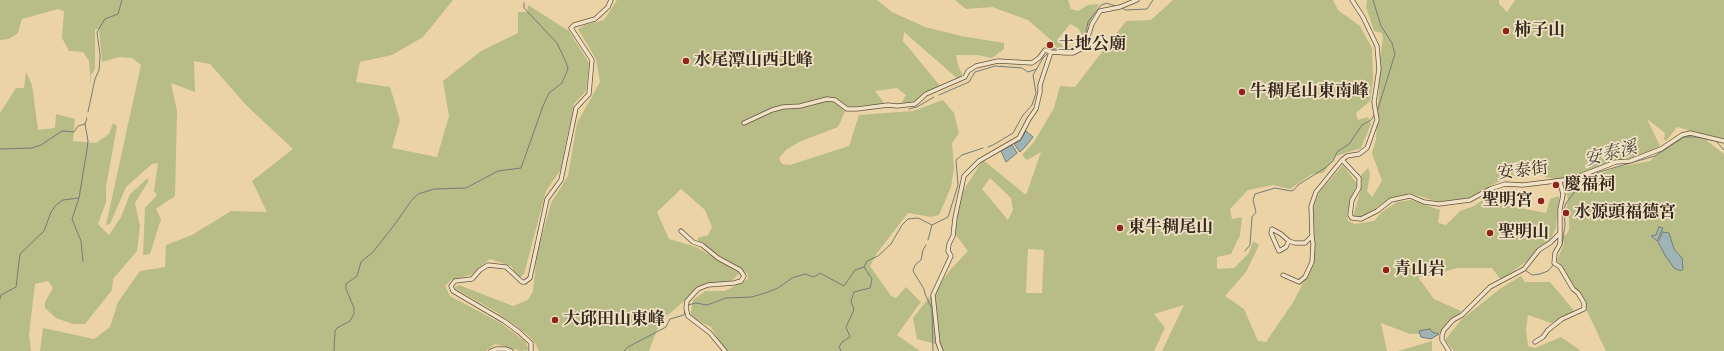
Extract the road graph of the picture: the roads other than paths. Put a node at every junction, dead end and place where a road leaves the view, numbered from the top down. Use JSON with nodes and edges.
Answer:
{"nodes":[{"id":1,"x":611,"y":0,"type":"edge"},
{"id":2,"x":1137,"y":0,"type":"edge"},
{"id":3,"x":1352,"y":0,"type":"edge"},
{"id":4,"x":1051,"y":52,"type":"junction"},
{"id":5,"x":744,"y":123,"type":"dead end"},
{"id":6,"x":1724,"y":141,"type":"edge"},
{"id":7,"x":1342,"y":160,"type":"junction"},
{"id":8,"x":1560,"y":182,"type":"junction"},
{"id":9,"x":681,"y":231,"type":"dead end"},
{"id":10,"x":1560,"y":233,"type":"junction"},
{"id":11,"x":1312,"y":236,"type":"junction"},
{"id":12,"x":1289,"y":241,"type":"junction"},
{"id":13,"x":1283,"y":275,"type":"dead end"},
{"id":14,"x":1535,"y":342,"type":"dead end"},
{"id":15,"x":491,"y":351,"type":"edge"},
{"id":16,"x":511,"y":351,"type":"edge"},
{"id":17,"x":531,"y":351,"type":"edge"},
{"id":18,"x":725,"y":351,"type":"edge"},
{"id":19,"x":941,"y":351,"type":"edge"},
{"id":20,"x":1450,"y":351,"type":"edge"}],
"edges":[{"from":1,"to":17,"type":"street"},
{"from":2,"to":4,"type":"street"},
{"from":3,"to":7,"type":"street"},
{"from":4,"to":5,"type":"street"},
{"from":4,"to":19,"type":"street"},
{"from":6,"to":8,"type":"street","name":"安泰街"},
{"from":7,"to":8,"type":"street","name":"安泰街"},
{"from":7,"to":11,"type":"street"},
{"from":8,"to":10,"type":"street","name":"安泰街"},
{"from":9,"to":18,"type":"street"},
{"from":10,"to":14,"type":"street","name":"安泰街"},
{"from":10,"to":20,"type":"street"},
{"from":11,"to":12,"type":"street"},
{"from":11,"to":13,"type":"street"},
{"from":12,"to":12,"type":"street"},
{"from":15,"to":16,"type":"street"}]}
